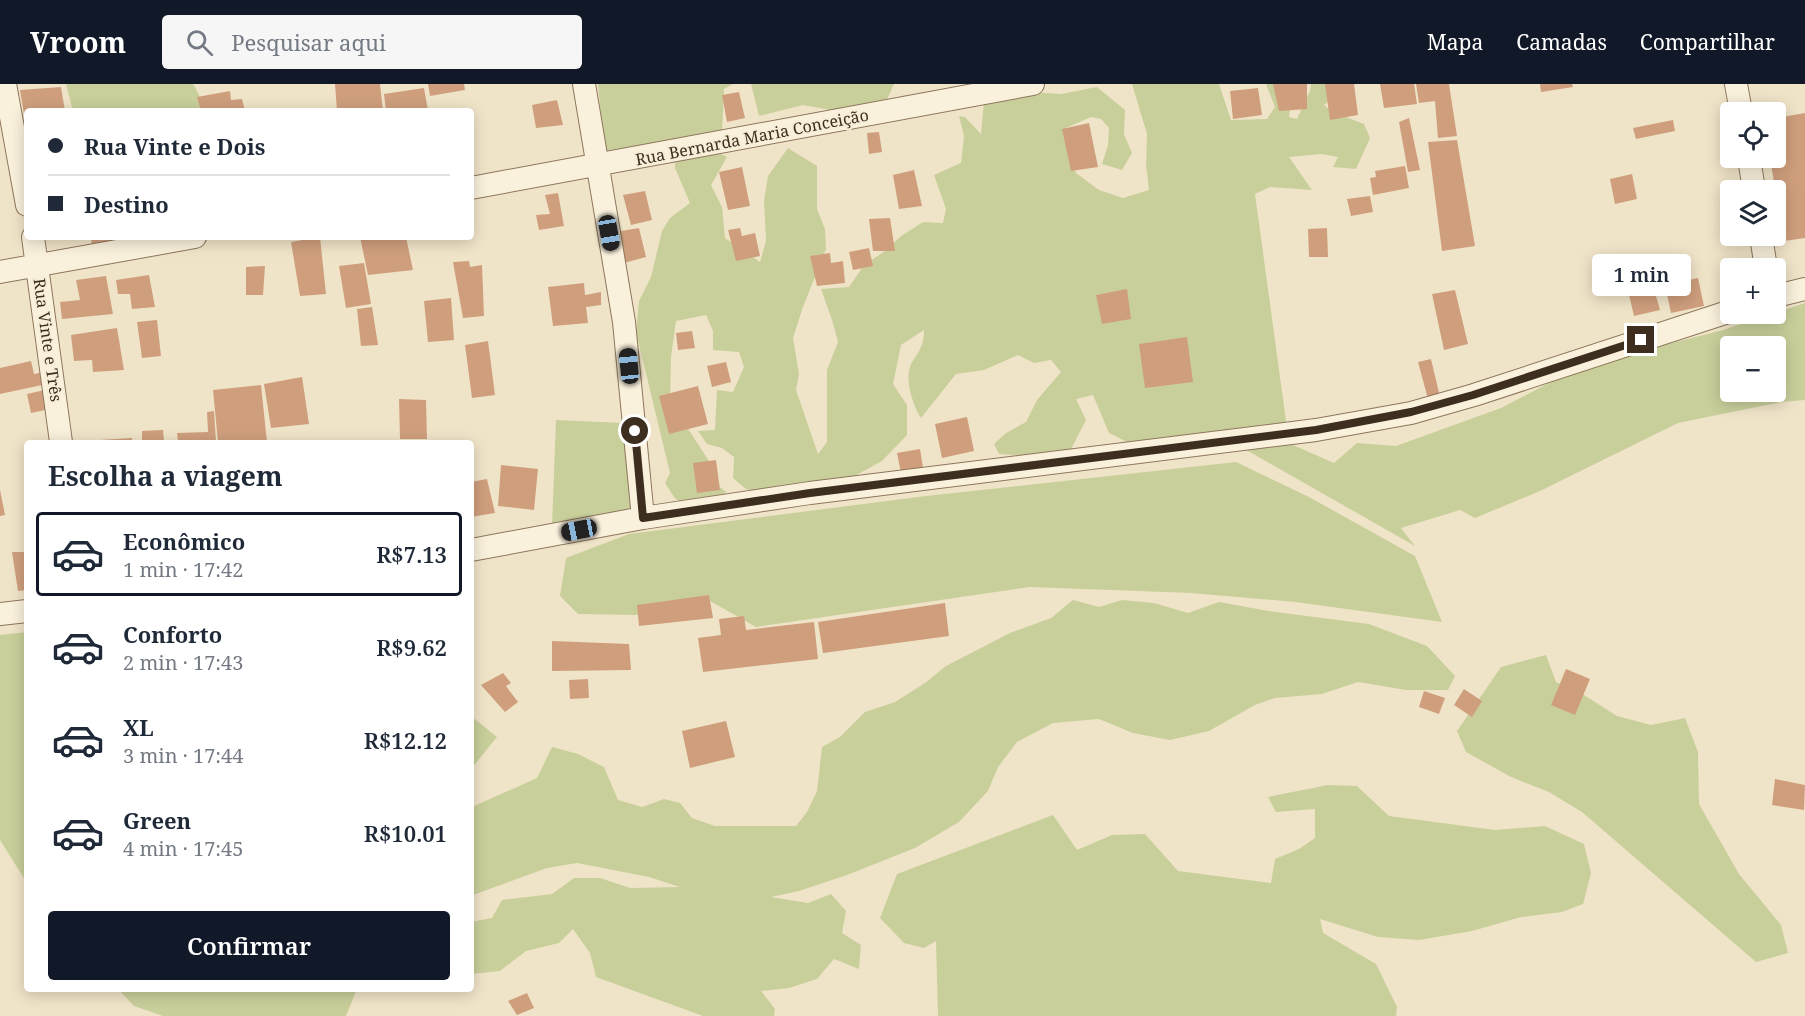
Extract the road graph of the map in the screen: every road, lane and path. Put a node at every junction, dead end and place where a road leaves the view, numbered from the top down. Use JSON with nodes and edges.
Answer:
{"nodes":[{"id":1,"x":5,"y":84,"type":"edge"},
{"id":2,"x":584,"y":84,"type":"edge"},
{"id":3,"x":1034,"y":84,"type":"edge"},
{"id":4,"x":1736,"y":84,"type":"edge"},
{"id":5,"x":1739,"y":102,"type":"edge"},
{"id":6,"x":598,"y":166,"type":"junction"},
{"id":7,"x":474,"y":188,"type":"edge"},
{"id":8,"x":24,"y":189,"type":"edge"},
{"id":9,"x":34,"y":240,"type":"edge"},
{"id":10,"x":178,"y":240,"type":"edge"},
{"id":11,"x":38,"y":265,"type":"junction"},
{"id":12,"x":0,"y":272,"type":"edge"},
{"id":13,"x":1805,"y":289,"type":"edge"},
{"id":14,"x":1786,"y":294,"type":"edge"},
{"id":15,"x":1720,"y":315,"type":"edge"},
{"id":16,"x":61,"y":440,"type":"edge"},
{"id":17,"x":643,"y":518,"type":"junction"},
{"id":18,"x":474,"y":549,"type":"edge"},
{"id":19,"x":24,"y":611,"type":"edge"},
{"id":20,"x":0,"y":614,"type":"edge"}],
"edges":[{"from":1,"to":8,"type":"street"},
{"from":2,"to":6,"type":"street"},
{"from":3,"to":6,"type":"street","name":"Rua Bernarda Maria Conceição"},
{"from":4,"to":5,"type":"street"},
{"from":6,"to":7,"type":"street","name":"Rua Bernarda Maria Conceição"},
{"from":6,"to":17,"type":"street"},
{"from":9,"to":11,"type":"street","name":"Rua Vinte e Três"},
{"from":10,"to":11,"type":"street"},
{"from":11,"to":12,"type":"street"},
{"from":11,"to":16,"type":"street","name":"Rua Vinte e Três"},
{"from":13,"to":14,"type":"street"},
{"from":15,"to":17,"type":"street"},
{"from":17,"to":18,"type":"street"},
{"from":19,"to":20,"type":"street"}]}
